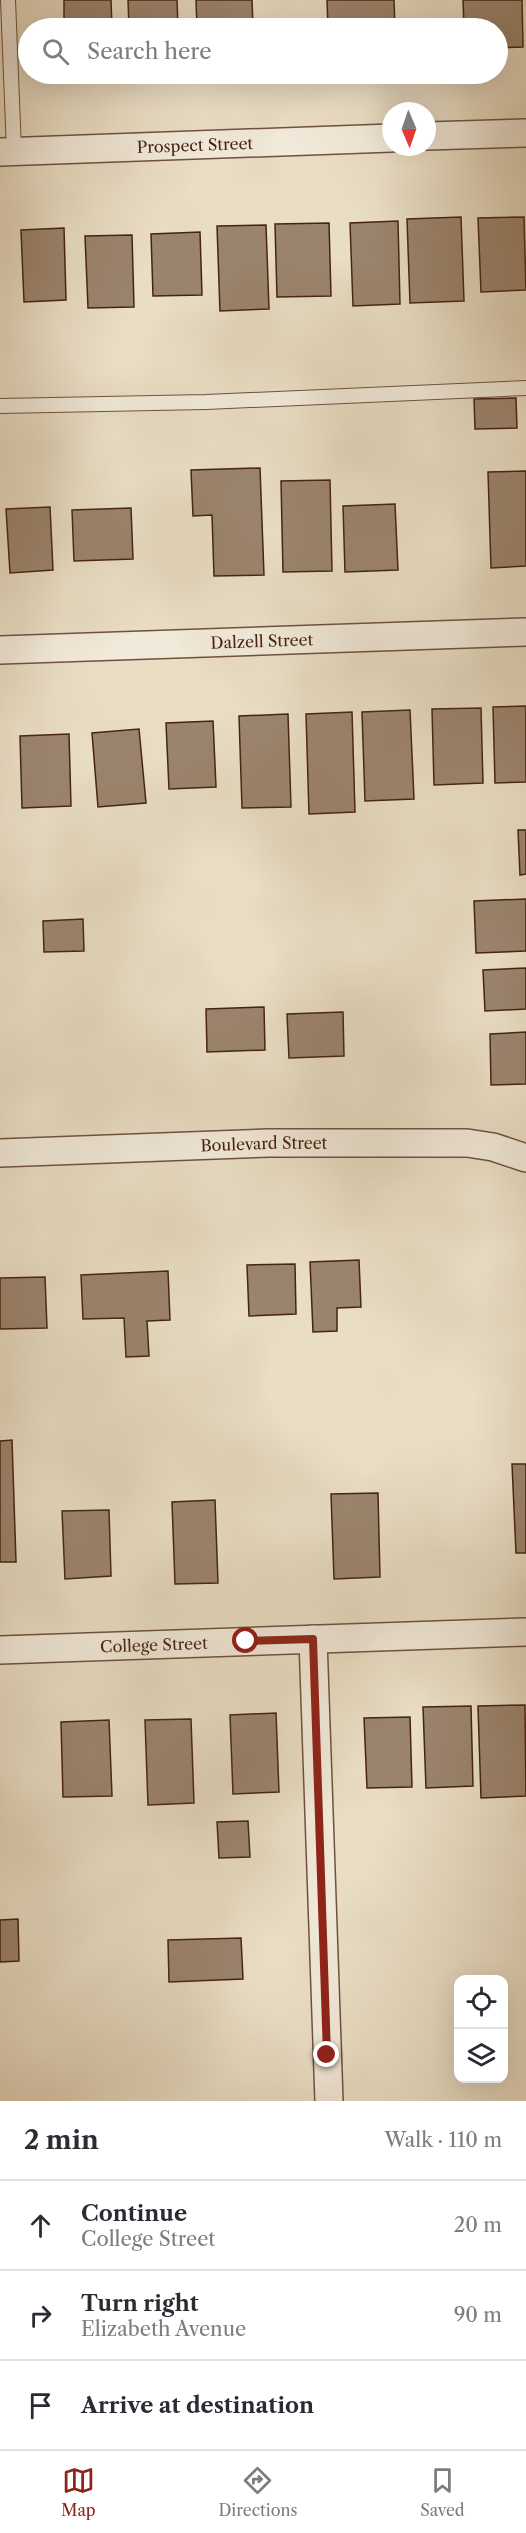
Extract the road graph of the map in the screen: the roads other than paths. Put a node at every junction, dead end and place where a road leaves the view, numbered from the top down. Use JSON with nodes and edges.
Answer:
{"nodes":[{"id":1,"x":8,"y":0,"type":"edge"},
{"id":2,"x":526,"y":133,"type":"edge"},
{"id":3,"x":436,"y":136,"type":"edge"},
{"id":4,"x":382,"y":138,"type":"edge"},
{"id":5,"x":7,"y":151,"type":"edge"},
{"id":6,"x":526,"y":388,"type":"edge"},
{"id":7,"x":0,"y":406,"type":"edge"},
{"id":8,"x":526,"y":632,"type":"edge"},
{"id":9,"x":0,"y":650,"type":"edge"},
{"id":10,"x":0,"y":1153,"type":"edge"},
{"id":11,"x":526,"y":1158,"type":"edge"},
{"id":12,"x":526,"y":1632,"type":"edge"},
{"id":13,"x":313,"y":1639,"type":"junction"},
{"id":14,"x":0,"y":1650,"type":"edge"},
{"id":15,"x":329,"y":2101,"type":"edge"}],
"edges":[{"from":1,"to":5,"type":"lane"},
{"from":2,"to":3,"type":"street"},
{"from":4,"to":5,"type":"street","name":"Prospect Street"},
{"from":6,"to":7,"type":"lane"},
{"from":8,"to":9,"type":"street","name":"Dalzell Street"},
{"from":10,"to":11,"type":"street","name":"Boulevard Street"},
{"from":12,"to":13,"type":"street","name":"College Street"},
{"from":13,"to":14,"type":"street","name":"College Street"},
{"from":13,"to":15,"type":"street"}]}
